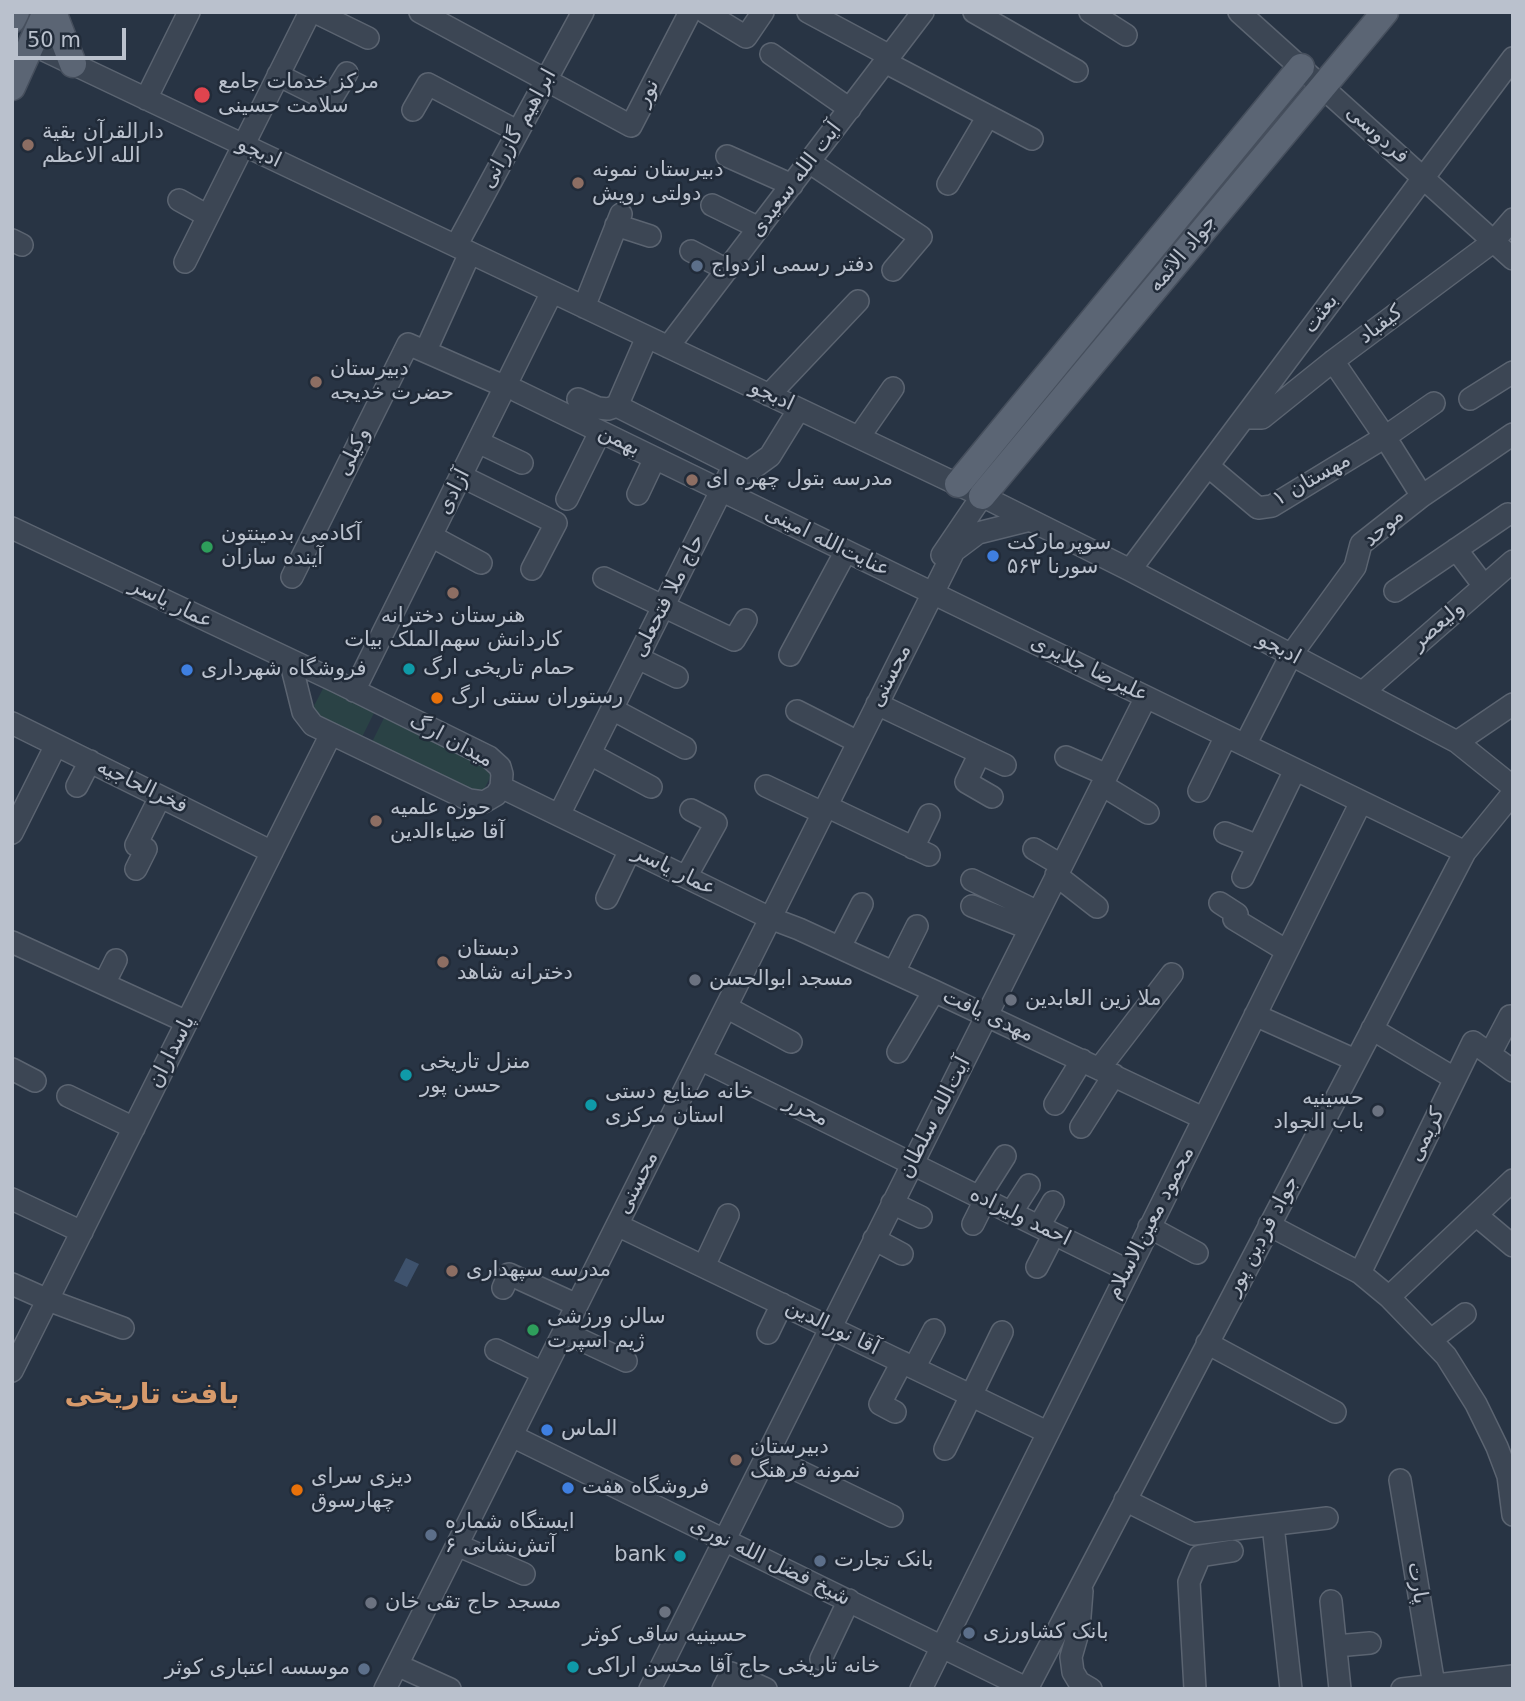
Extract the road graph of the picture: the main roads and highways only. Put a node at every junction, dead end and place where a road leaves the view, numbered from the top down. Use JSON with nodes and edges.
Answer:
{"nodes":[{"id":1,"x":16,"y":12,"type":"edge"},
{"id":2,"x":46,"y":12,"type":"edge"},
{"id":3,"x":53,"y":12,"type":"edge"},
{"id":4,"x":1385,"y":12,"type":"edge"},
{"id":5,"x":12,"y":20,"type":"edge"},
{"id":6,"x":22,"y":41,"type":"edge"},
{"id":7,"x":73,"y":64,"type":"road end"},
{"id":8,"x":1301,"y":67,"type":"road end"},
{"id":9,"x":12,"y":87,"type":"edge"},
{"id":10,"x":958,"y":484,"type":"road end"},
{"id":11,"x":982,"y":496,"type":"road end"}],
"edges":[{"from":1,"to":5,"type":"main road"},
{"from":2,"to":6,"type":"main road"},
{"from":3,"to":7,"type":"main road"},
{"from":4,"to":11,"type":"main road","name":"جواد الائمه"},
{"from":6,"to":9,"type":"main road"},
{"from":8,"to":10,"type":"main road","name":"جواد الائمه"}]}
